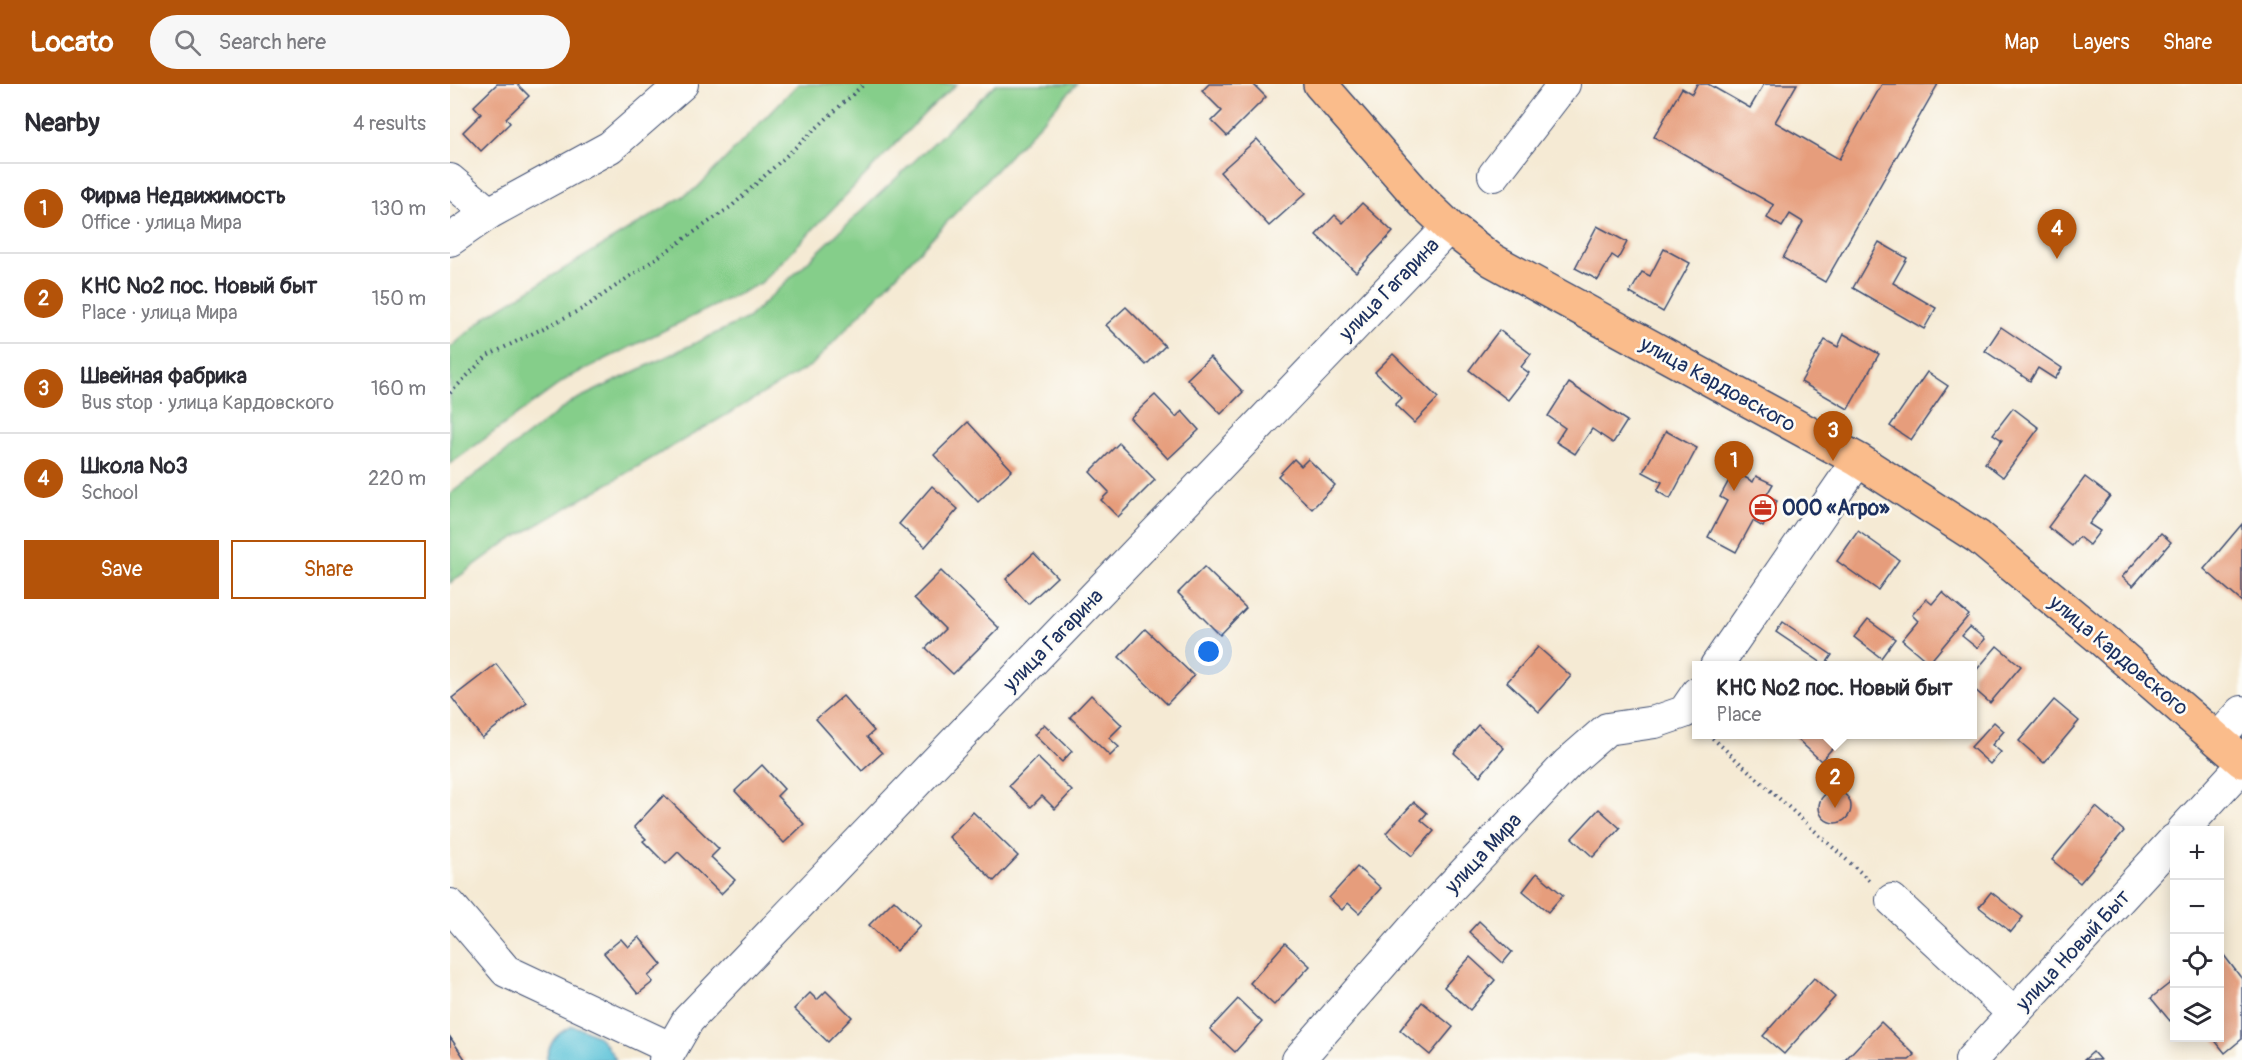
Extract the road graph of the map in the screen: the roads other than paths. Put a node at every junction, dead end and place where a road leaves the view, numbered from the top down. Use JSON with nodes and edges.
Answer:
{"nodes":[{"id":1,"x":682,"y":84,"type":"edge"},
{"id":2,"x":1320,"y":84,"type":"edge"},
{"id":3,"x":1564,"y":84,"type":"edge"},
{"id":4,"x":1494,"y":175,"type":"dead end"},
{"id":5,"x":450,"y":180,"type":"edge"},
{"id":6,"x":489,"y":213,"type":"junction"},
{"id":7,"x":1449,"y":227,"type":"junction"},
{"id":8,"x":450,"y":240,"type":"edge"},
{"id":9,"x":1858,"y":460,"type":"junction"},
{"id":10,"x":1719,"y":661,"type":"edge"},
{"id":11,"x":1692,"y":700,"type":"edge"},
{"id":12,"x":2242,"y":712,"type":"edge"},
{"id":13,"x":2218,"y":739,"type":"junction"},
{"id":14,"x":2242,"y":761,"type":"edge"},
{"id":15,"x":2242,"y":766,"type":"edge"},
{"id":16,"x":2188,"y":826,"type":"edge"},
{"id":17,"x":2170,"y":845,"type":"edge"},
{"id":18,"x":1892,"y":900,"type":"road end"},
{"id":19,"x":450,"y":905,"type":"edge"},
{"id":20,"x":2014,"y":1014,"type":"junction"},
{"id":21,"x":668,"y":1054,"type":"edge"},
{"id":22,"x":1298,"y":1060,"type":"edge"},
{"id":23,"x":1971,"y":1060,"type":"edge"}],
"edges":[{"from":1,"to":6,"type":"street"},
{"from":2,"to":7,"type":"main road","name":"улица Кардовского"},
{"from":3,"to":4,"type":"street"},
{"from":5,"to":6,"type":"street"},
{"from":6,"to":8,"type":"street"},
{"from":7,"to":9,"type":"main road","name":"улица Кардовского"},
{"from":7,"to":21,"type":"street","name":"улица Гагарина"},
{"from":9,"to":10,"type":"street"},
{"from":9,"to":13,"type":"main road","name":"улица Кардовского"},
{"from":11,"to":22,"type":"street","name":"улица Мира"},
{"from":12,"to":13,"type":"street"},
{"from":13,"to":14,"type":"main road","name":"улица Кардовского"},
{"from":15,"to":16,"type":"street"},
{"from":17,"to":20,"type":"street","name":"улица Новый Быт"},
{"from":18,"to":20,"type":"street"},
{"from":19,"to":21,"type":"street"},
{"from":20,"to":23,"type":"street","name":"улица Новый Быт"}]}
